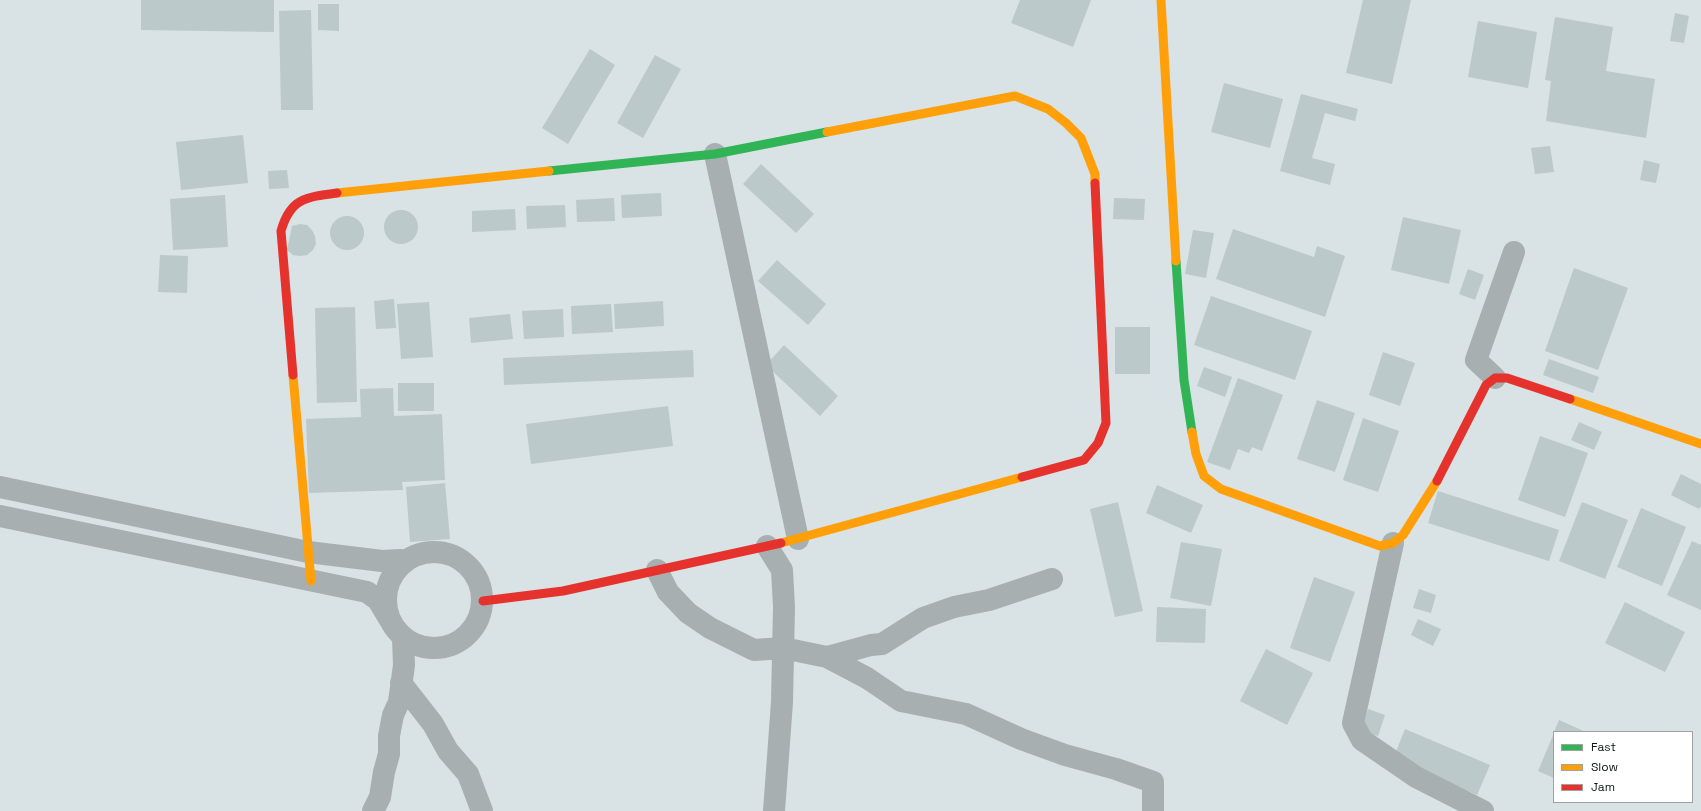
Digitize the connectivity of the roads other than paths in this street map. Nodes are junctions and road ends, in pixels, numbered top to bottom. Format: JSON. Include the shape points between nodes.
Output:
{"nodes":[{"id":1,"x":1161,"y":0,"type":"edge"},
{"id":2,"x":715,"y":154,"type":"junction"},
{"id":3,"x":1514,"y":252,"type":"dead end"},
{"id":4,"x":1495,"y":378,"type":"junction"},
{"id":5,"x":1701,"y":444,"type":"edge"},
{"id":6,"x":0,"y":487,"type":"edge"},
{"id":7,"x":0,"y":516,"type":"edge"},
{"id":8,"x":798,"y":539,"type":"junction"},
{"id":9,"x":1393,"y":543,"type":"junction"},
{"id":10,"x":767,"y":546,"type":"junction"},
{"id":11,"x":308,"y":552,"type":"junction"},
{"id":12,"x":404,"y":561,"type":"junction"},
{"id":13,"x":657,"y":570,"type":"junction"},
{"id":14,"x":1052,"y":579,"type":"dead end"},
{"id":15,"x":312,"y":581,"type":"junction"},
{"id":16,"x":483,"y":601,"type":"junction"},
{"id":17,"x":390,"y":620,"type":"junction"},
{"id":18,"x":403,"y":638,"type":"junction"},
{"id":19,"x":783,"y":648,"type":"junction"},
{"id":20,"x":827,"y":657,"type":"junction"},
{"id":21,"x":401,"y":683,"type":"junction"},
{"id":22,"x":373,"y":811,"type":"edge"},
{"id":23,"x":482,"y":811,"type":"edge"},
{"id":24,"x":774,"y":811,"type":"edge"},
{"id":25,"x":1154,"y":811,"type":"edge"},
{"id":26,"x":1483,"y":811,"type":"edge"}],
"edges":[{"from":1,"to":9,"type":"street","via":[[1184,380],[1196,454],[1204,476],[1221,489],[1264,505],[1380,546]]},
{"from":2,"to":8,"type":"street"},
{"from":2,"to":8,"type":"street","via":[[1015,96],[1048,109],[1066,123],[1081,138],[1095,174],[1106,423],[1094,451],[1084,460]]},
{"from":2,"to":11,"type":"street","via":[[330,194],[296,202],[285,214],[281,231]]},
{"from":3,"to":4,"type":"street","via":[[1476,360]]},
{"from":4,"to":5,"type":"street","via":[[1507,378]]},
{"from":4,"to":9,"type":"street","via":[[1486,385],[1439,478],[1403,535]]},
{"from":6,"to":11,"type":"street"},
{"from":7,"to":15,"type":"street"},
{"from":8,"to":10,"type":"street"},
{"from":9,"to":26,"type":"street","via":[[1353,723],[1362,740],[1410,773]]},
{"from":10,"to":13,"type":"street"},
{"from":10,"to":19,"type":"street","via":[[782,570]]},
{"from":11,"to":12,"type":"street","via":[[382,561]]},
{"from":11,"to":15,"type":"street"},
{"from":12,"to":16,"type":"street","via":[[424,552],[446,552],[465,562],[478,580]]},
{"from":12,"to":17,"type":"street","via":[[390,578],[385,599]]},
{"from":13,"to":16,"type":"street","via":[[563,591]]},
{"from":13,"to":19,"type":"street","via":[[668,592],[679,606],[710,628],[754,650]]},
{"from":14,"to":20,"type":"street","via":[[923,618],[882,644]]},
{"from":15,"to":17,"type":"street","via":[[367,592],[378,600]]},
{"from":16,"to":18,"type":"street","via":[[478,622],[464,639],[458,642],[444,648],[423,648]]},
{"from":17,"to":18,"type":"street"},
{"from":18,"to":21,"type":"street","via":[[404,665]]},
{"from":19,"to":20,"type":"street"},
{"from":19,"to":24,"type":"street"},
{"from":20,"to":25,"type":"street","via":[[867,678],[901,702],[966,714],[1029,742],[1152,782]]},
{"from":21,"to":22,"type":"street","via":[[399,702],[393,715],[389,736],[389,754],[380,797]]},
{"from":21,"to":23,"type":"street","via":[[433,724],[448,751],[468,774]]}]}
